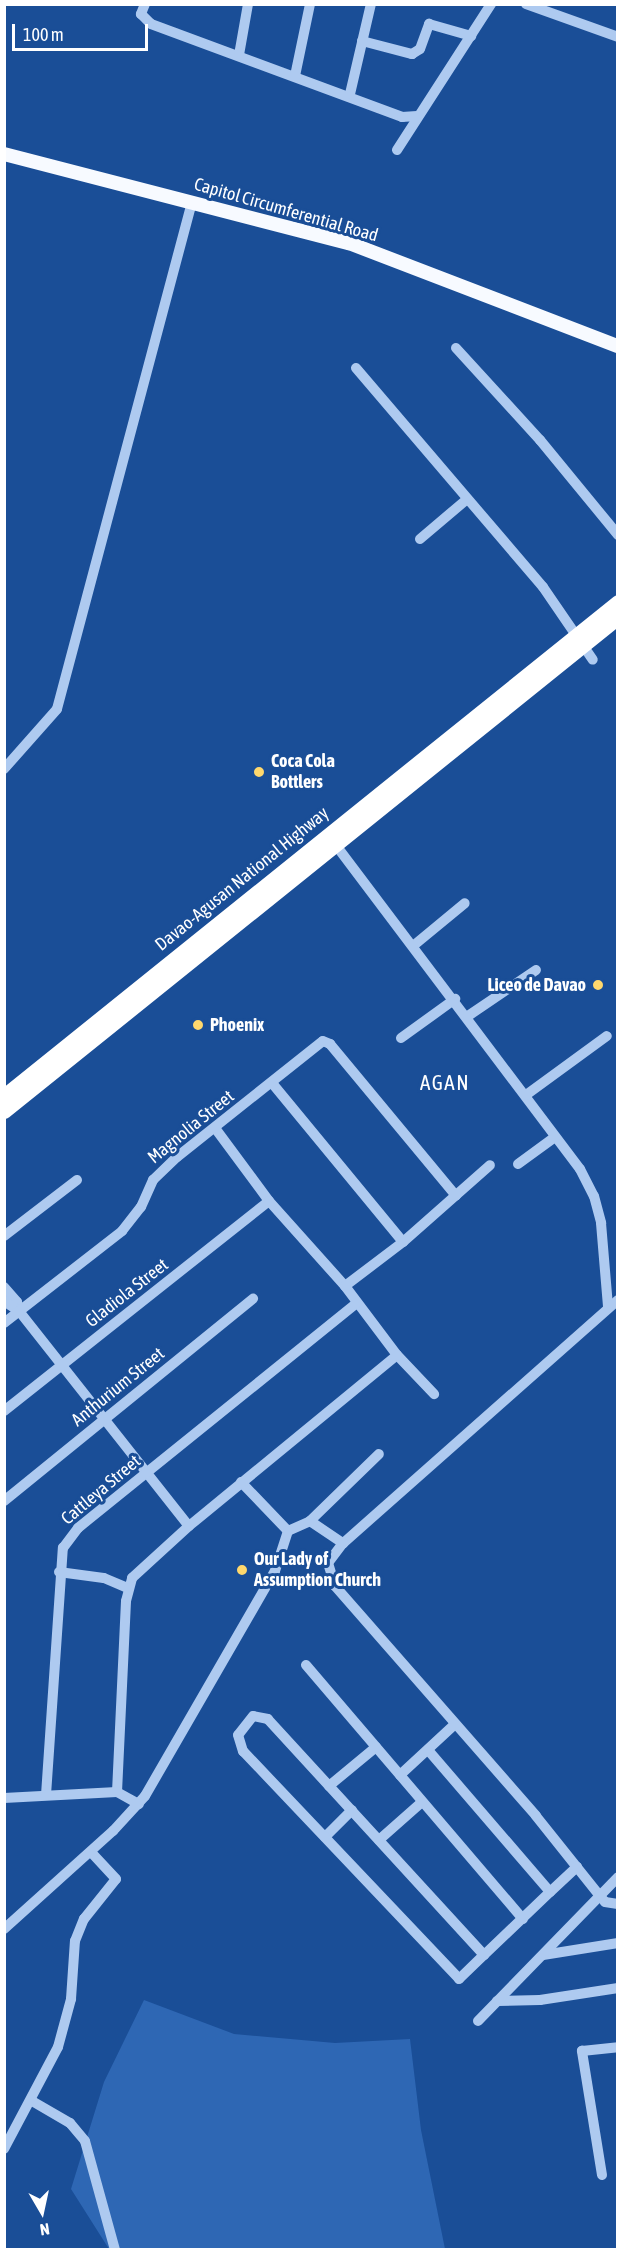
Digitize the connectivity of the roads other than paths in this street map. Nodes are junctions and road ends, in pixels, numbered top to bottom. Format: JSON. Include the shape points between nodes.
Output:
{"nodes":[{"id":1,"x":145,"y":4,"type":"edge"},
{"id":2,"x":248,"y":4,"type":"edge"},
{"id":3,"x":310,"y":4,"type":"edge"},
{"id":4,"x":371,"y":4,"type":"edge"},
{"id":5,"x":491,"y":4,"type":"edge"},
{"id":6,"x":526,"y":4,"type":"edge"},
{"id":7,"x":471,"y":36,"type":"junction"},
{"id":8,"x":618,"y":37,"type":"edge"},
{"id":9,"x":362,"y":41,"type":"junction"},
{"id":10,"x":239,"y":55,"type":"junction"},
{"id":11,"x":296,"y":76,"type":"junction"},
{"id":12,"x":350,"y":94,"type":"junction"},
{"id":13,"x":417,"y":116,"type":"junction"},
{"id":14,"x":397,"y":150,"type":"dead end"},
{"id":15,"x":4,"y":154,"type":"edge"},
{"id":16,"x":192,"y":202,"type":"junction"},
{"id":17,"x":618,"y":346,"type":"edge"},
{"id":18,"x":456,"y":348,"type":"dead end"},
{"id":19,"x":356,"y":368,"type":"dead end"},
{"id":20,"x":466,"y":500,"type":"junction"},
{"id":21,"x":618,"y":536,"type":"edge"},
{"id":22,"x":420,"y":539,"type":"dead end"},
{"id":23,"x":618,"y":602,"type":"edge"},
{"id":24,"x":618,"y":617,"type":"edge"},
{"id":25,"x":581,"y":640,"type":"junction"},
{"id":26,"x":593,"y":660,"type":"dead end"},
{"id":27,"x":4,"y":770,"type":"edge"},
{"id":28,"x":332,"y":840,"type":"junction"},
{"id":29,"x":465,"y":903,"type":"dead end"},
{"id":30,"x":413,"y":946,"type":"junction"},
{"id":31,"x":536,"y":970,"type":"dead end"},
{"id":32,"x":454,"y":999,"type":"junction"},
{"id":33,"x":468,"y":1016,"type":"junction"},
{"id":34,"x":607,"y":1036,"type":"dead end"},
{"id":35,"x":401,"y":1038,"type":"dead end"},
{"id":36,"x":272,"y":1083,"type":"junction"},
{"id":37,"x":526,"y":1095,"type":"junction"},
{"id":38,"x":4,"y":1096,"type":"edge"},
{"id":39,"x":4,"y":1112,"type":"edge"},
{"id":40,"x":215,"y":1128,"type":"junction"},
{"id":41,"x":555,"y":1137,"type":"junction"},
{"id":42,"x":518,"y":1164,"type":"dead end"},
{"id":43,"x":489,"y":1165,"type":"dead end"},
{"id":44,"x":77,"y":1180,"type":"dead end"},
{"id":45,"x":456,"y":1196,"type":"junction"},
{"id":46,"x":269,"y":1201,"type":"junction"},
{"id":47,"x":4,"y":1236,"type":"edge"},
{"id":48,"x":403,"y":1242,"type":"junction"},
{"id":49,"x":345,"y":1286,"type":"junction"},
{"id":50,"x":4,"y":1287,"type":"edge"},
{"id":51,"x":254,"y":1299,"type":"dead end"},
{"id":52,"x":618,"y":1300,"type":"edge"},
{"id":53,"x":4,"y":1301,"type":"edge"},
{"id":54,"x":357,"y":1303,"type":"junction"},
{"id":55,"x":608,"y":1307,"type":"junction"},
{"id":56,"x":19,"y":1311,"type":"junction"},
{"id":57,"x":4,"y":1323,"type":"edge"},
{"id":58,"x":397,"y":1355,"type":"junction"},
{"id":59,"x":62,"y":1366,"type":"junction"},
{"id":60,"x":434,"y":1394,"type":"dead end"},
{"id":61,"x":4,"y":1411,"type":"edge"},
{"id":62,"x":104,"y":1420,"type":"junction"},
{"id":63,"x":380,"y":1454,"type":"dead end"},
{"id":64,"x":148,"y":1472,"type":"junction"},
{"id":65,"x":241,"y":1482,"type":"junction"},
{"id":66,"x":4,"y":1502,"type":"edge"},
{"id":67,"x":310,"y":1521,"type":"junction"},
{"id":68,"x":189,"y":1526,"type":"junction"},
{"id":69,"x":288,"y":1531,"type":"junction"},
{"id":70,"x":343,"y":1543,"type":"junction"},
{"id":71,"x":59,"y":1572,"type":"junction"},
{"id":72,"x":128,"y":1588,"type":"junction"},
{"id":73,"x":306,"y":1665,"type":"dead end"},
{"id":74,"x":454,"y":1725,"type":"junction"},
{"id":75,"x":376,"y":1747,"type":"junction"},
{"id":76,"x":428,"y":1750,"type":"junction"},
{"id":77,"x":400,"y":1775,"type":"junction"},
{"id":78,"x":329,"y":1786,"type":"junction"},
{"id":79,"x":117,"y":1792,"type":"junction"},
{"id":80,"x":46,"y":1795,"type":"junction"},
{"id":81,"x":4,"y":1798,"type":"edge"},
{"id":82,"x":423,"y":1802,"type":"junction"},
{"id":83,"x":139,"y":1804,"type":"junction"},
{"id":84,"x":352,"y":1810,"type":"junction"},
{"id":85,"x":325,"y":1837,"type":"junction"},
{"id":86,"x":379,"y":1840,"type":"junction"},
{"id":87,"x":91,"y":1852,"type":"junction"},
{"id":88,"x":577,"y":1867,"type":"junction"},
{"id":89,"x":618,"y":1877,"type":"edge"},
{"id":90,"x":550,"y":1892,"type":"junction"},
{"id":91,"x":599,"y":1895,"type":"junction"},
{"id":92,"x":618,"y":1904,"type":"edge"},
{"id":93,"x":523,"y":1919,"type":"junction"},
{"id":94,"x":4,"y":1929,"type":"edge"},
{"id":95,"x":618,"y":1943,"type":"edge"},
{"id":96,"x":484,"y":1955,"type":"junction"},
{"id":97,"x":542,"y":1955,"type":"junction"},
{"id":98,"x":618,"y":1988,"type":"edge"},
{"id":99,"x":509,"y":1989,"type":"junction"},
{"id":100,"x":497,"y":2001,"type":"junction"},
{"id":101,"x":517,"y":2001,"type":"junction"},
{"id":102,"x":478,"y":2021,"type":"dead end"},
{"id":103,"x":618,"y":2047,"type":"edge"},
{"id":104,"x":32,"y":2101,"type":"junction"},
{"id":105,"x":4,"y":2149,"type":"edge"},
{"id":106,"x":603,"y":2175,"type":"dead end"},
{"id":107,"x":115,"y":2250,"type":"edge"}],
"edges":[{"from":1,"to":10,"type":"street","via":[[141,14],[151,24]]},
{"from":2,"to":10,"type":"street"},
{"from":3,"to":11,"type":"street"},
{"from":4,"to":9,"type":"street"},
{"from":5,"to":7,"type":"street"},
{"from":6,"to":8,"type":"street"},
{"from":7,"to":9,"type":"street","via":[[429,24],[420,49],[412,54]]},
{"from":7,"to":13,"type":"street"},
{"from":9,"to":12,"type":"street"},
{"from":10,"to":11,"type":"street"},
{"from":11,"to":12,"type":"street"},
{"from":12,"to":13,"type":"street","via":[[402,117]]},
{"from":13,"to":14,"type":"street"},
{"from":15,"to":16,"type":"main road","name":"Capitol Circumferential Road"},
{"from":16,"to":17,"type":"main road","name":"Capitol Circumferential Road","via":[[349,243]]},
{"from":16,"to":27,"type":"street","via":[[62,693],[46,725]]},
{"from":18,"to":21,"type":"street","via":[[540,440]]},
{"from":19,"to":20,"type":"street"},
{"from":20,"to":22,"type":"street"},
{"from":20,"to":25,"type":"street","via":[[543,587]]},
{"from":23,"to":25,"type":"highway","name":"Davao-Agusan National Highway"},
{"from":24,"to":25,"type":"highway","name":"Davao-Agusan National Highway"},
{"from":25,"to":26,"type":"street"},
{"from":25,"to":28,"type":"highway","name":"Davao-Agusan National Highway"},
{"from":28,"to":30,"type":"street"},
{"from":28,"to":38,"type":"highway","name":"Davao-Agusan National Highway"},
{"from":28,"to":39,"type":"highway","name":"Davao-Agusan National Highway"},
{"from":29,"to":30,"type":"street"},
{"from":30,"to":32,"type":"street"},
{"from":31,"to":33,"type":"street"},
{"from":32,"to":33,"type":"street"},
{"from":32,"to":35,"type":"street"},
{"from":33,"to":37,"type":"street"},
{"from":34,"to":37,"type":"street"},
{"from":36,"to":40,"type":"street","name":"Magnolia Street"},
{"from":36,"to":45,"type":"street","name":"Magnolia Street","via":[[320,1042],[330,1044]]},
{"from":36,"to":48,"type":"street"},
{"from":37,"to":41,"type":"street"},
{"from":40,"to":46,"type":"street"},
{"from":40,"to":56,"type":"street","name":"Magnolia Street","via":[[161,1171],[135,1217],[122,1231]]},
{"from":41,"to":42,"type":"street"},
{"from":41,"to":55,"type":"street","via":[[580,1169],[596,1203],[605,1250]]},
{"from":43,"to":45,"type":"street"},
{"from":44,"to":47,"type":"street"},
{"from":45,"to":48,"type":"street"},
{"from":46,"to":49,"type":"street"},
{"from":46,"to":59,"type":"street","name":"Gladiola Street"},
{"from":48,"to":49,"type":"street"},
{"from":49,"to":54,"type":"street"},
{"from":50,"to":56,"type":"street","via":[[17,1302]]},
{"from":51,"to":62,"type":"street","name":"Anthurium Street"},
{"from":52,"to":55,"type":"street"},
{"from":53,"to":56,"type":"street"},
{"from":54,"to":58,"type":"street"},
{"from":54,"to":64,"type":"street","name":"Cattleya Street"},
{"from":55,"to":70,"type":"street"},
{"from":56,"to":57,"type":"street","name":"Magnolia Street"},
{"from":56,"to":59,"type":"street"},
{"from":58,"to":60,"type":"street"},
{"from":58,"to":65,"type":"street"},
{"from":59,"to":61,"type":"street","name":"Gladiola Street"},
{"from":59,"to":62,"type":"street"},
{"from":62,"to":64,"type":"street"},
{"from":62,"to":66,"type":"street","name":"Anthurium Street"},
{"from":63,"to":67,"type":"street"},
{"from":64,"to":68,"type":"street"},
{"from":64,"to":71,"type":"street","name":"Cattleya Street","via":[[70,1536],[63,1548]]},
{"from":65,"to":68,"type":"street"},
{"from":65,"to":69,"type":"street"},
{"from":67,"to":69,"type":"street"},
{"from":67,"to":70,"type":"street"},
{"from":68,"to":72,"type":"street","via":[[140,1568]]},
{"from":69,"to":83,"type":"street","via":[[275,1571]]},
{"from":70,"to":74,"type":"street","via":[[328,1563],[330,1579]]},
{"from":71,"to":72,"type":"street","via":[[104,1578]]},
{"from":71,"to":80,"type":"street","name":"Cattleya Street"},
{"from":72,"to":79,"type":"street"},
{"from":73,"to":75,"type":"street"},
{"from":74,"to":76,"type":"street"},
{"from":74,"to":88,"type":"street"},
{"from":75,"to":77,"type":"street"},
{"from":75,"to":78,"type":"street"},
{"from":76,"to":77,"type":"street"},
{"from":76,"to":90,"type":"street"},
{"from":77,"to":82,"type":"street"},
{"from":78,"to":84,"type":"street"},
{"from":78,"to":85,"type":"street","via":[[264,1716],[253,1716],[238,1735],[243,1752]]},
{"from":79,"to":80,"type":"street"},
{"from":79,"to":83,"type":"street"},
{"from":80,"to":81,"type":"street"},
{"from":82,"to":86,"type":"street"},
{"from":82,"to":93,"type":"street"},
{"from":83,"to":87,"type":"street"},
{"from":84,"to":85,"type":"street"},
{"from":84,"to":86,"type":"street"},
{"from":85,"to":96,"type":"street","via":[[459,1979]]},
{"from":86,"to":96,"type":"street"},
{"from":87,"to":94,"type":"street"},
{"from":87,"to":104,"type":"street","via":[[116,1880],[84,1919],[75,1941],[68,2018]]},
{"from":88,"to":90,"type":"street"},
{"from":88,"to":91,"type":"street"},
{"from":89,"to":91,"type":"street"},
{"from":90,"to":93,"type":"street"},
{"from":91,"to":92,"type":"street","via":[[605,1902]]},
{"from":91,"to":97,"type":"street"},
{"from":93,"to":96,"type":"street"},
{"from":95,"to":97,"type":"street"},
{"from":97,"to":99,"type":"street"},
{"from":98,"to":101,"type":"street"},
{"from":99,"to":100,"type":"street"},
{"from":99,"to":101,"type":"street"},
{"from":100,"to":101,"type":"street"},
{"from":100,"to":102,"type":"street"},
{"from":103,"to":106,"type":"street","via":[[582,2051]]},
{"from":104,"to":105,"type":"street"},
{"from":104,"to":107,"type":"street","via":[[70,2123],[85,2140]]}]}
